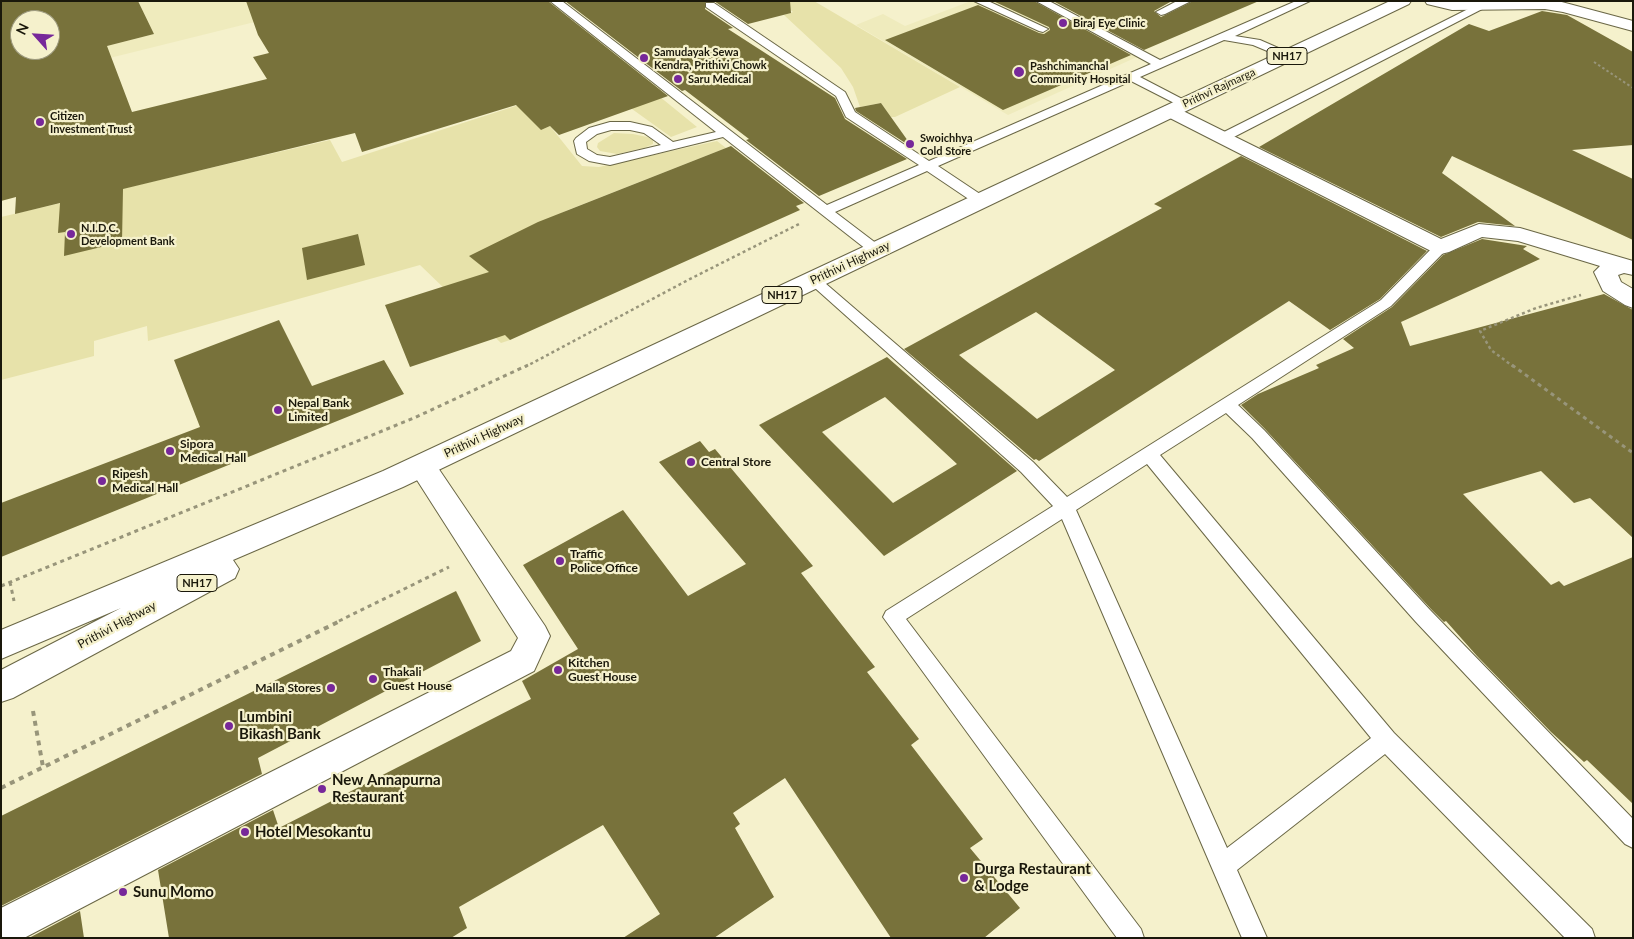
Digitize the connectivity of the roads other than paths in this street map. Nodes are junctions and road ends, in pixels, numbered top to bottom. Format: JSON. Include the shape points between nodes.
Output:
{"nodes":[{"id":1,"x":555,"y":1,"type":"edge"},
{"id":2,"x":979,"y":1,"type":"edge"},
{"id":3,"x":1041,"y":1,"type":"edge"},
{"id":4,"x":1186,"y":1,"type":"edge"},
{"id":5,"x":1403,"y":1,"type":"edge"},
{"id":6,"x":1433,"y":1,"type":"edge"},
{"id":7,"x":1294,"y":3,"type":"edge"},
{"id":8,"x":710,"y":5,"type":"dead end"},
{"id":9,"x":1482,"y":5,"type":"junction"},
{"id":10,"x":1161,"y":12,"type":"dead end"},
{"id":11,"x":1633,"y":26,"type":"edge"},
{"id":12,"x":1043,"y":29,"type":"dead end"},
{"id":13,"x":1223,"y":37,"type":"junction"},
{"id":14,"x":1288,"y":56,"type":"junction"},
{"id":15,"x":1159,"y":64,"type":"junction"},
{"id":16,"x":1133,"y":78,"type":"junction"},
{"id":17,"x":1177,"y":108,"type":"junction"},
{"id":18,"x":725,"y":133,"type":"junction"},
{"id":19,"x":1224,"y":137,"type":"junction"},
{"id":20,"x":671,"y":146,"type":"junction"},
{"id":21,"x":929,"y":166,"type":"junction"},
{"id":22,"x":981,"y":201,"type":"junction"},
{"id":23,"x":825,"y":211,"type":"junction"},
{"id":24,"x":1441,"y":247,"type":"junction"},
{"id":25,"x":876,"y":250,"type":"junction"},
{"id":26,"x":1627,"y":266,"type":"edge"},
{"id":27,"x":813,"y":280,"type":"junction"},
{"id":28,"x":1633,"y":300,"type":"edge"},
{"id":29,"x":1226,"y":404,"type":"junction"},
{"id":30,"x":1149,"y":454,"type":"junction"},
{"id":31,"x":407,"y":472,"type":"junction"},
{"id":32,"x":1065,"y":506,"type":"junction"},
{"id":33,"x":1,"y":645,"type":"edge"},
{"id":34,"x":1,"y":687,"type":"edge"},
{"id":35,"x":1386,"y":740,"type":"junction"},
{"id":36,"x":1633,"y":836,"type":"edge"},
{"id":37,"x":1224,"y":865,"type":"junction"},
{"id":38,"x":1,"y":929,"type":"edge"},
{"id":39,"x":1132,"y":938,"type":"edge"},
{"id":40,"x":1255,"y":938,"type":"edge"},
{"id":41,"x":1583,"y":938,"type":"edge"}],
"edges":[{"from":1,"to":18,"type":"lane"},
{"from":2,"to":12,"type":"lane"},
{"from":3,"to":15,"type":"lane"},
{"from":4,"to":10,"type":"lane"},
{"from":5,"to":14,"type":"main road","name":"Prithvi Rajmarga","number":"NH17"},
{"from":6,"to":9,"type":"main road"},
{"from":7,"to":13,"type":"lane"},
{"from":8,"to":21,"type":"lane","via":[[841,94],[850,114]]},
{"from":9,"to":11,"type":"main road","via":[[1545,4]]},
{"from":9,"to":19,"type":"lane"},
{"from":13,"to":14,"type":"lane","via":[[1256,42]]},
{"from":13,"to":15,"type":"lane"},
{"from":14,"to":17,"type":"main road","name":"Prithvi Rajmarga","number":"NH17"},
{"from":15,"to":16,"type":"lane"},
{"from":16,"to":17,"type":"lane"},
{"from":16,"to":21,"type":"lane"},
{"from":17,"to":19,"type":"main road"},
{"from":17,"to":22,"type":"main road","name":"Prithivi Highway","number":"NH17"},
{"from":18,"to":20,"type":"lane"},
{"from":18,"to":23,"type":"lane"},
{"from":19,"to":24,"type":"main road"},
{"from":20,"to":20,"type":"lane","via":[[610,160],[593,158],[580,151],[580,141],[593,131],[610,126],[648,130]]},
{"from":21,"to":22,"type":"lane"},
{"from":21,"to":23,"type":"lane"},
{"from":22,"to":25,"type":"main road","name":"Prithivi Highway","number":"NH17"},
{"from":23,"to":25,"type":"lane"},
{"from":24,"to":26,"type":"main road","via":[[1480,230],[1520,235]]},
{"from":24,"to":29,"type":"lane","via":[[1386,304]]},
{"from":25,"to":27,"type":"main road","name":"Prithivi Highway","number":"NH17"},
{"from":26,"to":28,"type":"main road","via":[[1605,272],[1611,286]]},
{"from":27,"to":31,"type":"main road","name":"Prithivi Highway","number":"NH17"},
{"from":27,"to":32,"type":"lane","via":[[1027,467]]},
{"from":29,"to":30,"type":"lane"},
{"from":29,"to":36,"type":"lane","via":[[1258,434],[1423,616]]},
{"from":30,"to":32,"type":"lane"},
{"from":30,"to":35,"type":"lane"},
{"from":31,"to":33,"type":"main road","name":"Prithivi Highway","number":"NH17"},
{"from":31,"to":34,"type":"main road","name":"Prithivi Highway","number":"NH17"},
{"from":31,"to":38,"type":"main road","via":[[480,552],[534,636],[523,661]]},
{"from":32,"to":37,"type":"lane"},
{"from":32,"to":39,"type":"lane","via":[[893,617]]},
{"from":35,"to":37,"type":"lane"},
{"from":35,"to":41,"type":"lane"},
{"from":37,"to":40,"type":"lane"}]}
